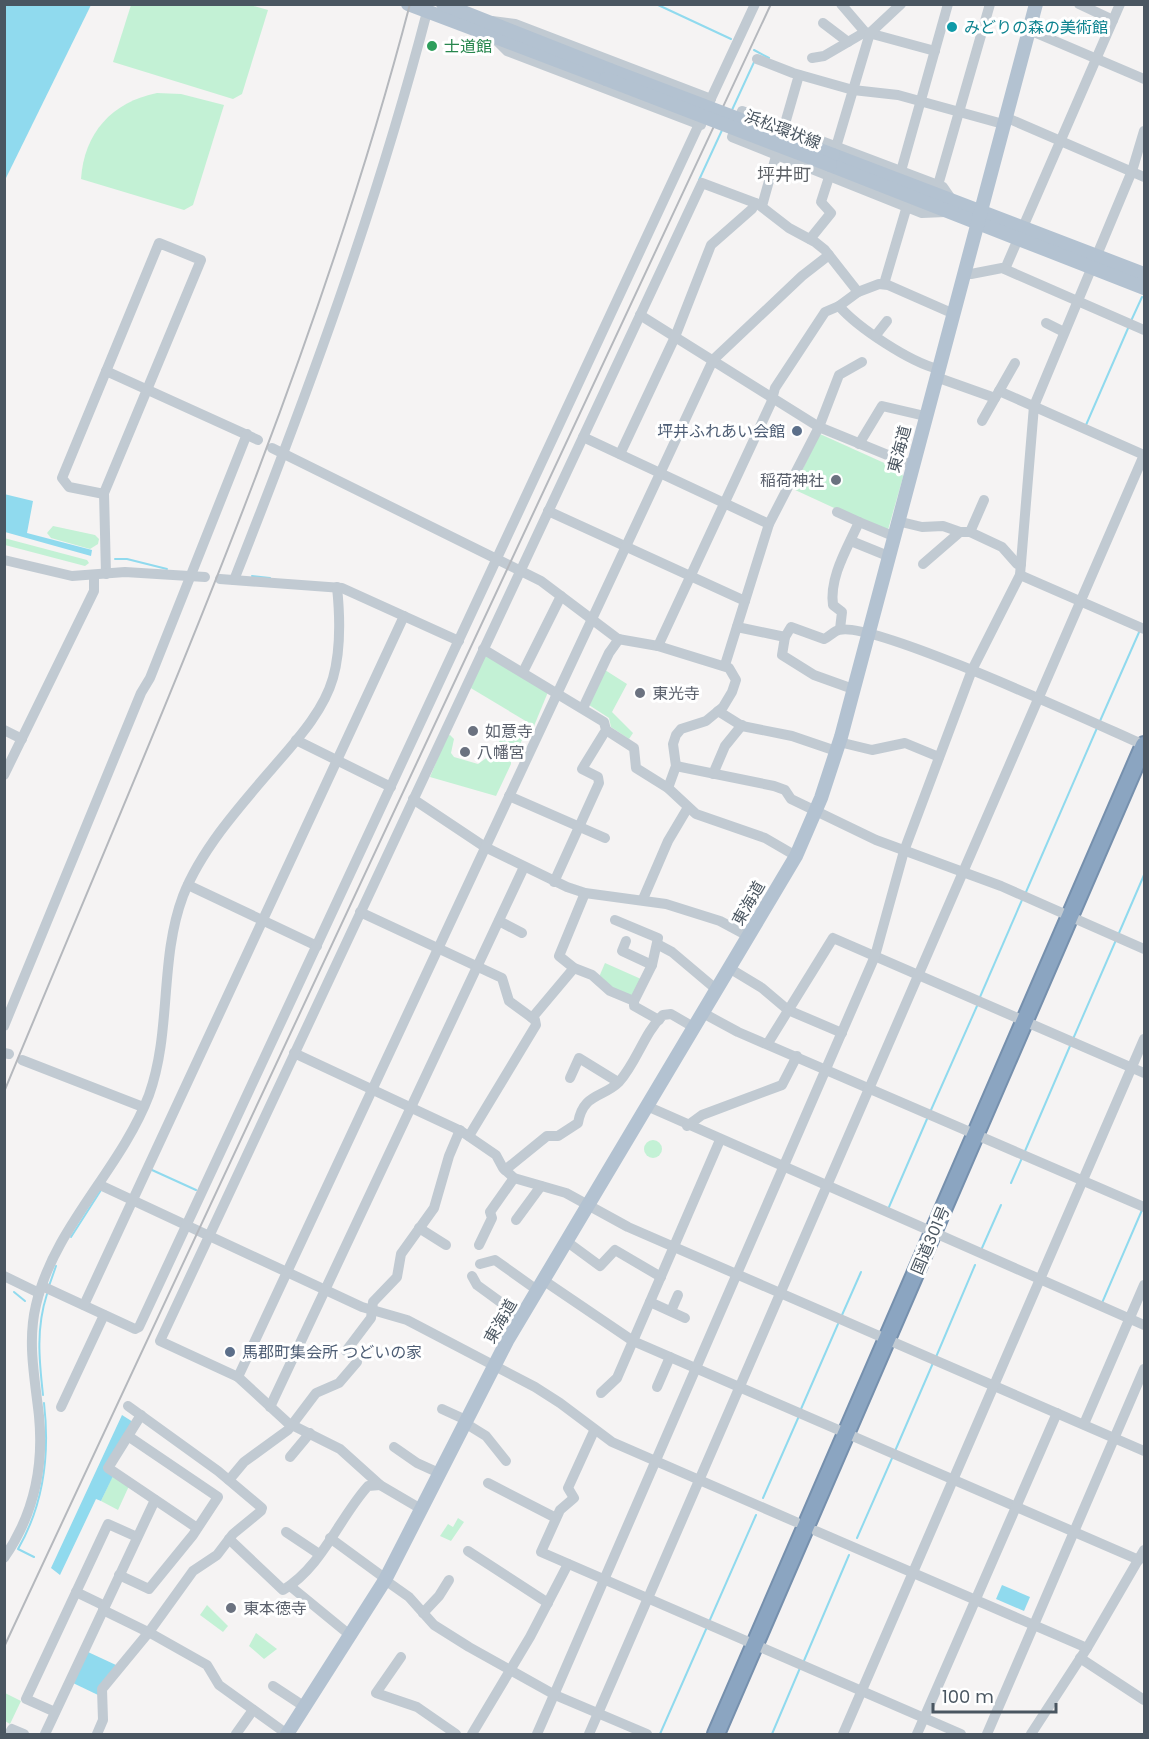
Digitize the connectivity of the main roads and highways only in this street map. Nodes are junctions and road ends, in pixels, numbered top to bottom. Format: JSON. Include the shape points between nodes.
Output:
{"nodes":[{"id":1,"x":408,"y":4,"type":"edge"},
{"id":2,"x":443,"y":4,"type":"edge"},
{"id":3,"x":1036,"y":4,"type":"edge"},
{"id":4,"x":489,"y":29,"type":"junction"},
{"id":5,"x":978,"y":217,"type":"junction"},
{"id":6,"x":1094,"y":261,"type":"junction"},
{"id":7,"x":1144,"y":274,"type":"edge"},
{"id":8,"x":1144,"y":288,"type":"edge"},
{"id":9,"x":1144,"y":745,"type":"edge"},
{"id":10,"x":287,"y":1734,"type":"edge"},
{"id":11,"x":716,"y":1734,"type":"edge"}],
"edges":[{"from":1,"to":4,"type":"main road","name":"浜松環状線"},
{"from":2,"to":4,"type":"main road","name":"浜松環状線"},
{"from":3,"to":5,"type":"main road","name":"東海道"},
{"from":4,"to":5,"type":"main road","name":"浜松環状線","bridge":true},
{"from":5,"to":6,"type":"main road","name":"浜松環状線"},
{"from":5,"to":10,"type":"main road","name":"東海道","via":[[838,746],[796,856],[521,1317],[385,1580]]},
{"from":6,"to":7,"type":"main road","name":"浜松環状線"},
{"from":6,"to":8,"type":"main road","name":"浜松環状線"},
{"from":9,"to":11,"type":"highway","name":"国道301号"}]}
